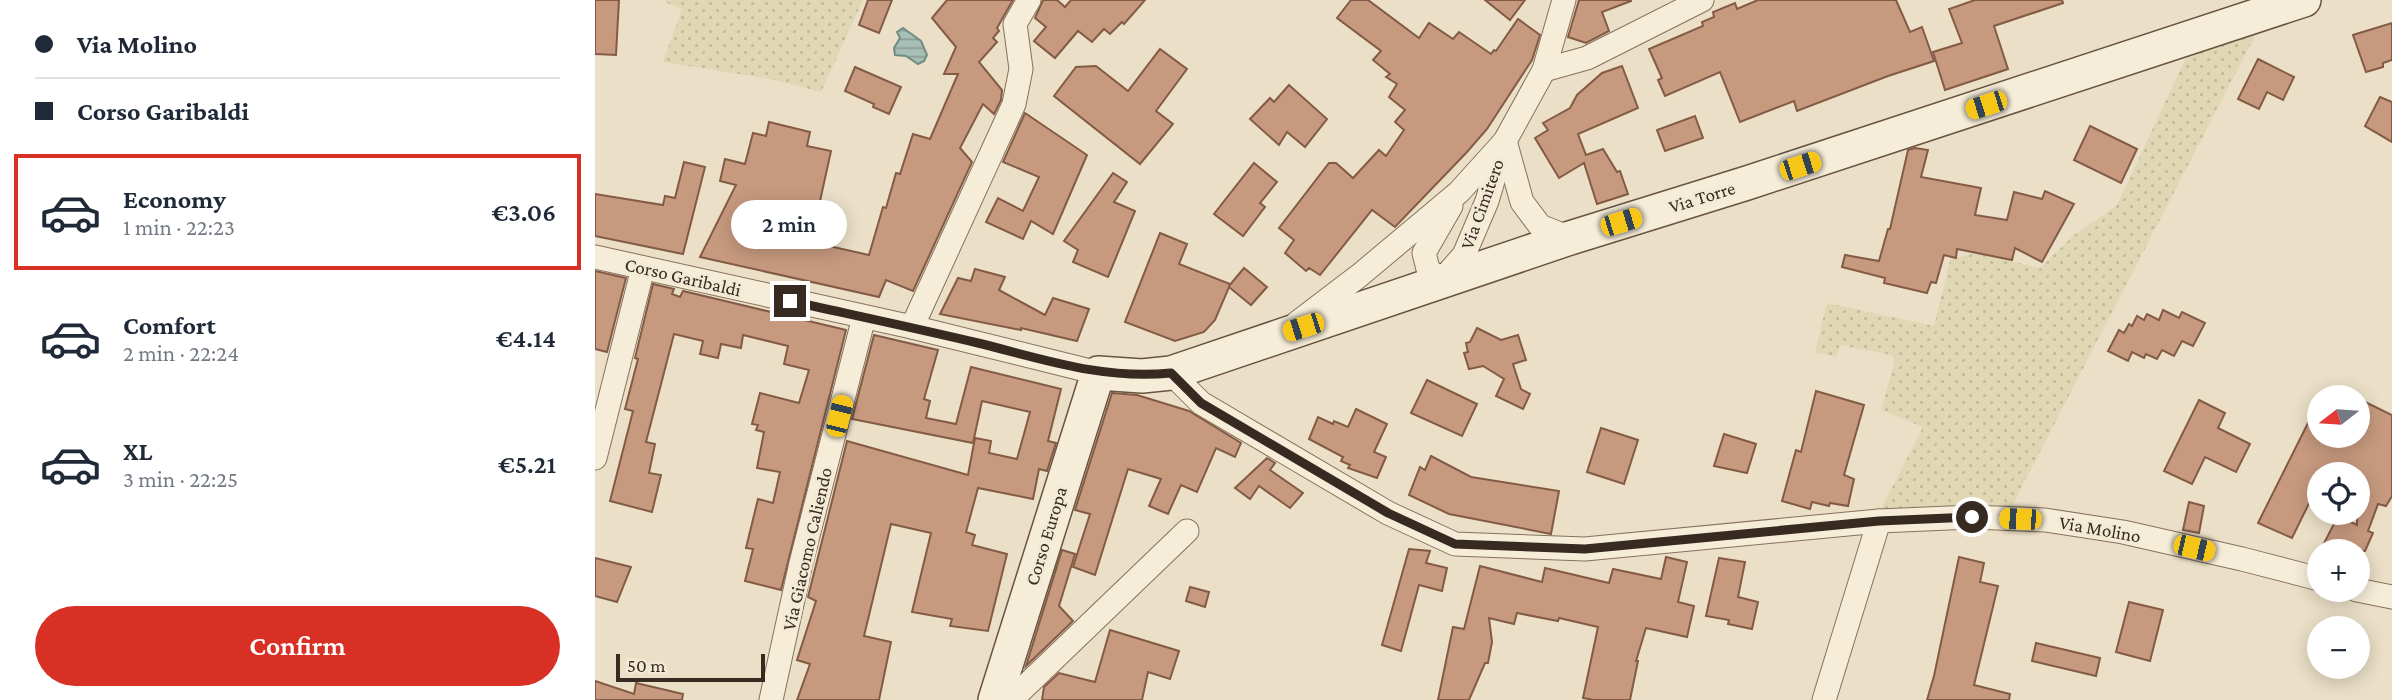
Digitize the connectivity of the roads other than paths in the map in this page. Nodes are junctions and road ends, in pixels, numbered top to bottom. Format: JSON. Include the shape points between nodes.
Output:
{"nodes":[{"id":1,"x":1029,"y":0,"type":"edge"},
{"id":2,"x":1564,"y":0,"type":"edge"},
{"id":3,"x":1702,"y":0,"type":"edge"},
{"id":4,"x":2304,"y":0,"type":"edge"},
{"id":5,"x":1543,"y":71,"type":"junction"},
{"id":6,"x":1505,"y":141,"type":"junction"},
{"id":7,"x":1459,"y":192,"type":"junction"},
{"id":8,"x":1570,"y":237,"type":"junction"},
{"id":9,"x":595,"y":257,"type":"edge"},
{"id":10,"x":643,"y":268,"type":"junction"},
{"id":11,"x":1441,"y":281,"type":"junction"},
{"id":12,"x":865,"y":317,"type":"junction"},
{"id":13,"x":912,"y":327,"type":"junction"},
{"id":14,"x":1280,"y":335,"type":"junction"},
{"id":15,"x":1098,"y":373,"type":"junction"},
{"id":16,"x":1171,"y":373,"type":"junction"},
{"id":17,"x":595,"y":458,"type":"edge"},
{"id":18,"x":1879,"y":521,"type":"junction"},
{"id":19,"x":1188,"y":531,"type":"dead end"},
{"id":20,"x":2307,"y":576,"type":"edge"},
{"id":21,"x":2370,"y":593,"type":"edge"},
{"id":22,"x":2392,"y":597,"type":"edge"},
{"id":23,"x":771,"y":700,"type":"edge"},
{"id":24,"x":995,"y":700,"type":"edge"},
{"id":25,"x":1011,"y":700,"type":"edge"},
{"id":26,"x":1825,"y":700,"type":"edge"}],
"edges":[{"from":1,"to":13,"type":"street","via":[[1015,24],[1021,69],[1014,104]]},
{"from":2,"to":5,"type":"street","name":"Via Cimitero"},
{"from":3,"to":5,"type":"street","via":[[1587,58]]},
{"from":4,"to":8,"type":"main road","name":"Via Torre"},
{"from":5,"to":6,"type":"street","name":"Via Cimitero"},
{"from":6,"to":7,"type":"street","name":"Via Cimitero"},
{"from":6,"to":8,"type":"street","name":"Via Cimitero","via":[[1522,202],[1540,226]]},
{"from":6,"to":11,"type":"street","name":"Via Cimitero","via":[[1464,256]]},
{"from":7,"to":11,"type":"street","name":"Via Cimitero","via":[[1424,253],[1427,269]]},
{"from":7,"to":14,"type":"street","name":"Via Cimitero"},
{"from":8,"to":11,"type":"main road","name":"Via Torre"},
{"from":9,"to":10,"type":"street","name":"Corso Garibaldi"},
{"from":10,"to":12,"type":"street","name":"Corso Garibaldi"},
{"from":10,"to":17,"type":"street"},
{"from":11,"to":14,"type":"main road","name":"Via Torre"},
{"from":12,"to":13,"type":"street","name":"Corso Garibaldi"},
{"from":12,"to":23,"type":"street","name":"Via Giacomo Caliendo","via":[[800,563]]},
{"from":13,"to":15,"type":"street","name":"Corso Garibaldi"},
{"from":14,"to":16,"type":"main road","name":"Via Torre"},
{"from":15,"to":16,"type":"main road","name":"Via Torre"},
{"from":15,"to":24,"type":"main road","name":"Corso Europa"},
{"from":16,"to":18,"type":"street","name":"Via Molino","via":[[1201,403],[1388,513],[1455,544],[1585,549]]},
{"from":18,"to":20,"type":"street","name":"Via Molino","via":[[2045,520],[2123,532]]},
{"from":18,"to":26,"type":"street"},
{"from":19,"to":25,"type":"street"},
{"from":21,"to":22,"type":"street"}]}
